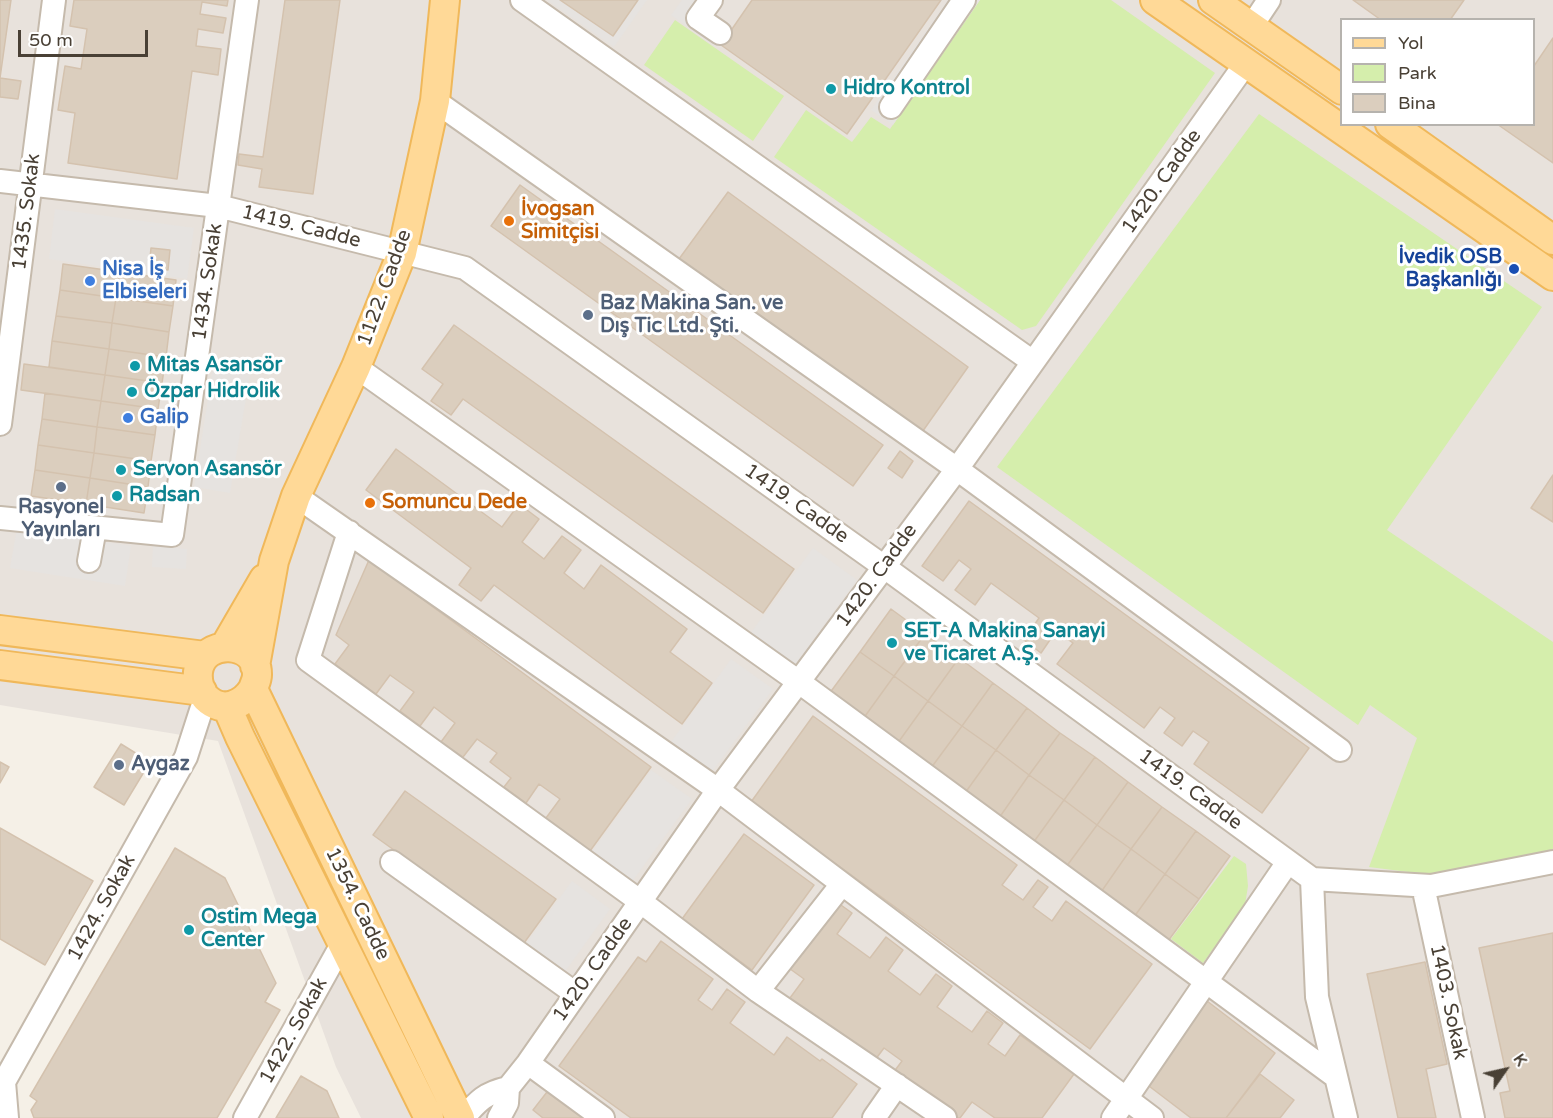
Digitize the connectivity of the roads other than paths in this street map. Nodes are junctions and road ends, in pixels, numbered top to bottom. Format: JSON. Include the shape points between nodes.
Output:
{"nodes":[{"id":1,"x":54,"y":0,"type":"edge"},
{"id":2,"x":247,"y":0,"type":"edge"},
{"id":3,"x":445,"y":0,"type":"edge"},
{"id":4,"x":522,"y":0,"type":"edge"},
{"id":5,"x":711,"y":0,"type":"edge"},
{"id":6,"x":964,"y":0,"type":"edge"},
{"id":7,"x":1155,"y":0,"type":"edge"},
{"id":8,"x":1213,"y":0,"type":"edge"},
{"id":9,"x":1269,"y":0,"type":"edge"},
{"id":10,"x":1251,"y":27,"type":"junction"},
{"id":11,"x":720,"y":33,"type":"dead end"},
{"id":12,"x":1246,"y":63,"type":"junction"},
{"id":13,"x":1340,"y":89,"type":"edge"},
{"id":14,"x":435,"y":101,"type":"junction"},
{"id":15,"x":891,"y":107,"type":"dead end"},
{"id":16,"x":1393,"y":126,"type":"edge"},
{"id":17,"x":0,"y":181,"type":"edge"},
{"id":18,"x":31,"y":184,"type":"junction"},
{"id":19,"x":218,"y":206,"type":"junction"},
{"id":20,"x":1553,"y":240,"type":"edge"},
{"id":21,"x":402,"y":253,"type":"junction"},
{"id":22,"x":1553,"y":276,"type":"edge"},
{"id":23,"x":1033,"y":362,"type":"junction"},
{"id":24,"x":356,"y":367,"type":"junction"},
{"id":25,"x":0,"y":424,"type":"edge"},
{"id":26,"x":957,"y":469,"type":"junction"},
{"id":27,"x":296,"y":496,"type":"junction"},
{"id":28,"x":0,"y":518,"type":"edge"},
{"id":29,"x":95,"y":528,"type":"junction"},
{"id":30,"x":349,"y":532,"type":"junction"},
{"id":31,"x":89,"y":561,"type":"dead end"},
{"id":32,"x":274,"y":561,"type":"junction"},
{"id":33,"x":884,"y":566,"type":"junction"},
{"id":34,"x":0,"y":630,"type":"edge"},
{"id":35,"x":215,"y":651,"type":"junction"},
{"id":36,"x":0,"y":665,"type":"edge"},
{"id":37,"x":254,"y":678,"type":"junction"},
{"id":38,"x":800,"y":682,"type":"junction"},
{"id":39,"x":213,"y":701,"type":"junction"},
{"id":40,"x":1340,"y":750,"type":"dead end"},
{"id":41,"x":718,"y":790,"type":"junction"},
{"id":42,"x":392,"y":862,"type":"dead end"},
{"id":43,"x":1288,"y":862,"type":"junction"},
{"id":44,"x":1553,"y":862,"type":"edge"},
{"id":45,"x":1312,"y":879,"type":"junction"},
{"id":46,"x":842,"y":884,"type":"junction"},
{"id":47,"x":1423,"y":886,"type":"junction"},
{"id":48,"x":641,"y":902,"type":"junction"},
{"id":49,"x":342,"y":944,"type":"junction"},
{"id":50,"x":1206,"y":982,"type":"junction"},
{"id":51,"x":758,"y":991,"type":"junction"},
{"id":52,"x":576,"y":994,"type":"junction"},
{"id":53,"x":528,"y":1063,"type":"junction"},
{"id":54,"x":1336,"y":1077,"type":"junction"},
{"id":55,"x":2,"y":1081,"type":"edge"},
{"id":56,"x":897,"y":1085,"type":"junction"},
{"id":57,"x":508,"y":1088,"type":"junction"},
{"id":58,"x":1126,"y":1099,"type":"junction"},
{"id":59,"x":1346,"y":1117,"type":"edge"},
{"id":60,"x":7,"y":1118,"type":"edge"},
{"id":61,"x":245,"y":1118,"type":"edge"},
{"id":62,"x":429,"y":1118,"type":"edge"},
{"id":63,"x":462,"y":1118,"type":"edge"},
{"id":64,"x":499,"y":1118,"type":"edge"},
{"id":65,"x":603,"y":1118,"type":"edge"},
{"id":66,"x":874,"y":1118,"type":"edge"},
{"id":67,"x":945,"y":1118,"type":"edge"},
{"id":68,"x":1113,"y":1118,"type":"edge"},
{"id":69,"x":1152,"y":1118,"type":"edge"},
{"id":70,"x":1473,"y":1118,"type":"edge"}],
"edges":[{"from":1,"to":18,"type":"street","name":"1435. Sokak"},
{"from":2,"to":19,"type":"street","name":"1434. Sokak"},
{"from":3,"to":14,"type":"main road","name":"1122. Cadde"},
{"from":4,"to":23,"type":"street"},
{"from":5,"to":11,"type":"street","via":[[698,18]]},
{"from":6,"to":15,"type":"street"},
{"from":7,"to":12,"type":"main road"},
{"from":8,"to":10,"type":"main road"},
{"from":9,"to":10,"type":"street"},
{"from":10,"to":13,"type":"main road"},
{"from":12,"to":22,"type":"main road"},
{"from":12,"to":23,"type":"street","name":"1420. Cadde"},
{"from":14,"to":21,"type":"main road","name":"1122. Cadde"},
{"from":14,"to":26,"type":"street"},
{"from":16,"to":20,"type":"main road"},
{"from":17,"to":18,"type":"street","name":"1419. Cadde"},
{"from":18,"to":19,"type":"street","name":"1419. Cadde"},
{"from":18,"to":25,"type":"street","name":"1435. Sokak"},
{"from":19,"to":21,"type":"street","name":"1419. Cadde"},
{"from":19,"to":29,"type":"street","name":"1434. Sokak","via":[[172,535]]},
{"from":21,"to":24,"type":"main road","name":"1122. Cadde"},
{"from":21,"to":33,"type":"street","name":"1419. Cadde","via":[[465,268]]},
{"from":23,"to":26,"type":"street","name":"1420. Cadde"},
{"from":24,"to":27,"type":"main road","name":"1122. Cadde"},
{"from":24,"to":38,"type":"street"},
{"from":26,"to":33,"type":"street","name":"1420. Cadde"},
{"from":26,"to":40,"type":"street"},
{"from":27,"to":30,"type":"street"},
{"from":27,"to":32,"type":"main road","name":"1122. Cadde"},
{"from":28,"to":29,"type":"street","name":"1434. Sokak"},
{"from":29,"to":31,"type":"street"},
{"from":30,"to":41,"type":"street"},
{"from":30,"to":48,"type":"street","via":[[308,660]]},
{"from":32,"to":35,"type":"main road"},
{"from":32,"to":37,"type":"main road"},
{"from":33,"to":38,"type":"street","name":"1420. Cadde"},
{"from":33,"to":43,"type":"street","name":"1419. Cadde"},
{"from":34,"to":35,"type":"main road","name":"1354. Cadde"},
{"from":35,"to":37,"type":"main road","name":"1354. Cadde","via":[[239,649],[252,659]]},
{"from":35,"to":39,"type":"main road","name":"1354. Cadde","via":[[199,666],[197,679]]},
{"from":36,"to":39,"type":"main road"},
{"from":37,"to":39,"type":"main road","via":[[242,701]]},
{"from":37,"to":63,"type":"main road","name":"1354. Cadde"},
{"from":38,"to":41,"type":"street","name":"1420. Cadde"},
{"from":38,"to":50,"type":"street"},
{"from":39,"to":49,"type":"main road","name":"1354. Cadde","via":[[240,737]]},
{"from":39,"to":55,"type":"street","name":"1424. Sokak","via":[[186,757]]},
{"from":41,"to":46,"type":"street"},
{"from":41,"to":48,"type":"street","name":"1420. Cadde"},
{"from":42,"to":52,"type":"street"},
{"from":43,"to":45,"type":"street","name":"1419. Cadde"},
{"from":43,"to":50,"type":"street"},
{"from":44,"to":47,"type":"street"},
{"from":45,"to":47,"type":"street"},
{"from":45,"to":54,"type":"street","via":[[1317,998]]},
{"from":46,"to":51,"type":"street"},
{"from":46,"to":58,"type":"street"},
{"from":47,"to":70,"type":"street","name":"1403. Sokak"},
{"from":48,"to":51,"type":"street"},
{"from":48,"to":52,"type":"street","name":"1420. Cadde"},
{"from":49,"to":61,"type":"street","name":"1422. Sokak"},
{"from":49,"to":62,"type":"main road","name":"1354. Cadde"},
{"from":50,"to":54,"type":"street"},
{"from":50,"to":58,"type":"street"},
{"from":51,"to":56,"type":"street"},
{"from":52,"to":53,"type":"street","name":"1420. Cadde"},
{"from":53,"to":57,"type":"street","name":"1420. Cadde"},
{"from":53,"to":65,"type":"street"},
{"from":54,"to":59,"type":"street"},
{"from":55,"to":60,"type":"street","name":"1424. Sokak"},
{"from":56,"to":66,"type":"street"},
{"from":56,"to":67,"type":"street"},
{"from":57,"to":63,"type":"street","name":"1420. Cadde","via":[[490,1092]]},
{"from":57,"to":64,"type":"street","name":"1420. Cadde","via":[[507,1103]]},
{"from":58,"to":68,"type":"street"},
{"from":58,"to":69,"type":"street"}]}
